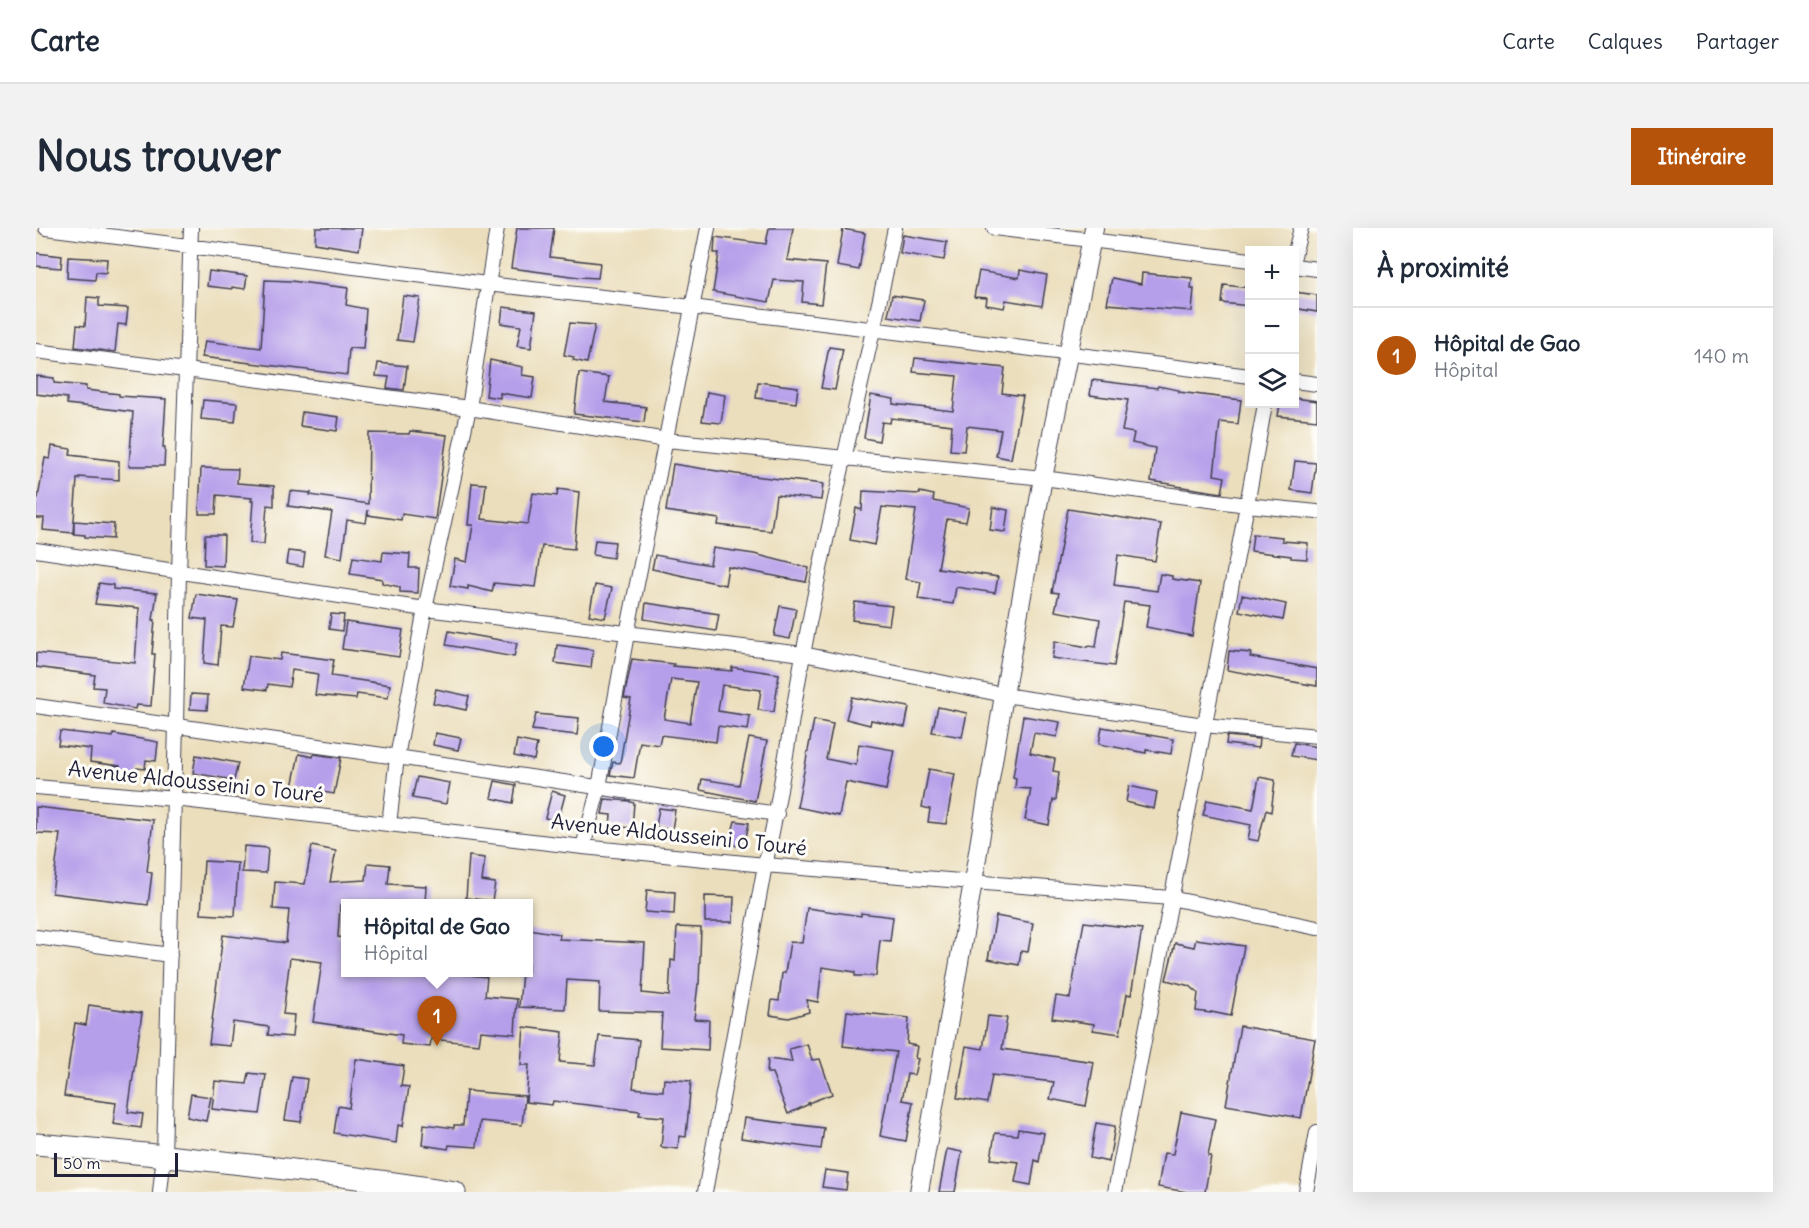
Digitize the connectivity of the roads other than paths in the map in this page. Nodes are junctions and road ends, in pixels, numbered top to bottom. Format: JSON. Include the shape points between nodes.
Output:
{"nodes":[{"id":1,"x":46,"y":228,"type":"edge"},
{"id":2,"x":191,"y":228,"type":"edge"},
{"id":3,"x":497,"y":228,"type":"edge"},
{"id":4,"x":708,"y":228,"type":"edge"},
{"id":5,"x":895,"y":228,"type":"edge"},
{"id":6,"x":994,"y":228,"type":"edge"},
{"id":7,"x":1300,"y":228,"type":"edge"},
{"id":8,"x":1093,"y":234,"type":"edge"},
{"id":9,"x":190,"y":246,"type":"junction"},
{"id":10,"x":1296,"y":246,"type":"edge"},
{"id":11,"x":1245,"y":259,"type":"edge"},
{"id":12,"x":1299,"y":267,"type":"edge"},
{"id":13,"x":1317,"y":269,"type":"edge"},
{"id":14,"x":487,"y":284,"type":"junction"},
{"id":15,"x":693,"y":307,"type":"junction"},
{"id":16,"x":874,"y":329,"type":"junction"},
{"id":17,"x":36,"y":351,"type":"edge"},
{"id":18,"x":1070,"y":354,"type":"junction"},
{"id":19,"x":186,"y":370,"type":"junction"},
{"id":20,"x":1245,"y":374,"type":"edge"},
{"id":21,"x":1299,"y":382,"type":"edge"},
{"id":22,"x":1317,"y":384,"type":"edge"},
{"id":23,"x":469,"y":408,"type":"junction"},
{"id":24,"x":1264,"y":408,"type":"edge"},
{"id":25,"x":667,"y":440,"type":"junction"},
{"id":26,"x":844,"y":458,"type":"junction"},
{"id":27,"x":1043,"y":478,"type":"junction"},
{"id":28,"x":1247,"y":506,"type":"junction"},
{"id":29,"x":1317,"y":512,"type":"edge"},
{"id":30,"x":36,"y":550,"type":"edge"},
{"id":31,"x":179,"y":572,"type":"junction"},
{"id":32,"x":425,"y":609,"type":"junction"},
{"id":33,"x":627,"y":634,"type":"junction"},
{"id":34,"x":803,"y":654,"type":"junction"},
{"id":35,"x":1004,"y":695,"type":"junction"},
{"id":36,"x":36,"y":706,"type":"edge"},
{"id":37,"x":176,"y":725,"type":"junction"},
{"id":38,"x":1204,"y":725,"type":"junction"},
{"id":39,"x":1317,"y":736,"type":"edge"},
{"id":40,"x":397,"y":757,"type":"junction"},
{"id":41,"x":36,"y":787,"type":"edge"},
{"id":42,"x":599,"y":787,"type":"junction"},
{"id":43,"x":175,"y":799,"type":"junction"},
{"id":44,"x":777,"y":814,"type":"junction"},
{"id":45,"x":389,"y":824,"type":"junction"},
{"id":46,"x":583,"y":847,"type":"junction"},
{"id":47,"x":765,"y":865,"type":"junction"},
{"id":48,"x":973,"y":882,"type":"junction"},
{"id":49,"x":1170,"y":898,"type":"junction"},
{"id":50,"x":1317,"y":928,"type":"edge"},
{"id":51,"x":36,"y":937,"type":"edge"},
{"id":52,"x":170,"y":955,"type":"junction"},
{"id":53,"x":1317,"y":1132,"type":"edge"},
{"id":54,"x":36,"y":1144,"type":"edge"},
{"id":55,"x":164,"y":1155,"type":"junction"},
{"id":56,"x":160,"y":1192,"type":"edge"},
{"id":57,"x":455,"y":1192,"type":"edge"},
{"id":58,"x":705,"y":1192,"type":"edge"},
{"id":59,"x":919,"y":1192,"type":"edge"},
{"id":60,"x":1114,"y":1192,"type":"edge"},
{"id":61,"x":1306,"y":1192,"type":"edge"}],
"edges":[{"from":1,"to":9,"type":"street"},
{"from":2,"to":9,"type":"street"},
{"from":3,"to":14,"type":"street"},
{"from":4,"to":15,"type":"street"},
{"from":5,"to":16,"type":"street"},
{"from":6,"to":8,"type":"street"},
{"from":7,"to":10,"type":"street"},
{"from":8,"to":11,"type":"street"},
{"from":8,"to":18,"type":"street"},
{"from":9,"to":14,"type":"street"},
{"from":9,"to":19,"type":"street"},
{"from":12,"to":13,"type":"street"},
{"from":14,"to":15,"type":"street"},
{"from":14,"to":23,"type":"street"},
{"from":15,"to":16,"type":"street"},
{"from":15,"to":25,"type":"street"},
{"from":16,"to":18,"type":"street"},
{"from":16,"to":26,"type":"street"},
{"from":17,"to":19,"type":"street"},
{"from":18,"to":20,"type":"street"},
{"from":18,"to":27,"type":"street"},
{"from":19,"to":23,"type":"street"},
{"from":19,"to":31,"type":"street"},
{"from":21,"to":22,"type":"street"},
{"from":23,"to":25,"type":"street"},
{"from":23,"to":32,"type":"street"},
{"from":24,"to":28,"type":"street"},
{"from":25,"to":26,"type":"street"},
{"from":25,"to":33,"type":"street"},
{"from":26,"to":27,"type":"street"},
{"from":26,"to":34,"type":"street"},
{"from":27,"to":28,"type":"street"},
{"from":27,"to":35,"type":"street"},
{"from":28,"to":29,"type":"street"},
{"from":28,"to":38,"type":"street"},
{"from":30,"to":31,"type":"street"},
{"from":31,"to":32,"type":"street"},
{"from":31,"to":37,"type":"street"},
{"from":32,"to":33,"type":"street"},
{"from":32,"to":40,"type":"street"},
{"from":33,"to":34,"type":"street"},
{"from":33,"to":42,"type":"street"},
{"from":34,"to":35,"type":"street"},
{"from":34,"to":44,"type":"street"},
{"from":35,"to":38,"type":"street"},
{"from":35,"to":48,"type":"street"},
{"from":36,"to":37,"type":"street"},
{"from":37,"to":40,"type":"street"},
{"from":37,"to":43,"type":"street"},
{"from":38,"to":39,"type":"street"},
{"from":38,"to":49,"type":"street"},
{"from":40,"to":42,"type":"street"},
{"from":40,"to":45,"type":"street"},
{"from":41,"to":43,"type":"street","name":"Avenue Aldousseini o Touré"},
{"from":42,"to":44,"type":"street"},
{"from":42,"to":46,"type":"street"},
{"from":43,"to":45,"type":"street","name":"Avenue Aldousseini o Touré"},
{"from":43,"to":52,"type":"street"},
{"from":44,"to":47,"type":"street"},
{"from":45,"to":46,"type":"street","name":"Avenue Aldousseini o Touré"},
{"from":46,"to":47,"type":"street","name":"Avenue Aldousseini o Touré"},
{"from":47,"to":48,"type":"street","name":"Avenue Aldousseini o Touré"},
{"from":47,"to":58,"type":"street"},
{"from":48,"to":49,"type":"street","name":"Avenue Aldousseini o Touré"},
{"from":48,"to":59,"type":"street"},
{"from":49,"to":50,"type":"street","name":"Avenue Aldousseini o Touré"},
{"from":49,"to":60,"type":"street"},
{"from":51,"to":52,"type":"street"},
{"from":52,"to":55,"type":"street"},
{"from":53,"to":61,"type":"street"},
{"from":54,"to":55,"type":"main road"},
{"from":55,"to":56,"type":"street"},
{"from":55,"to":57,"type":"main road"}]}
